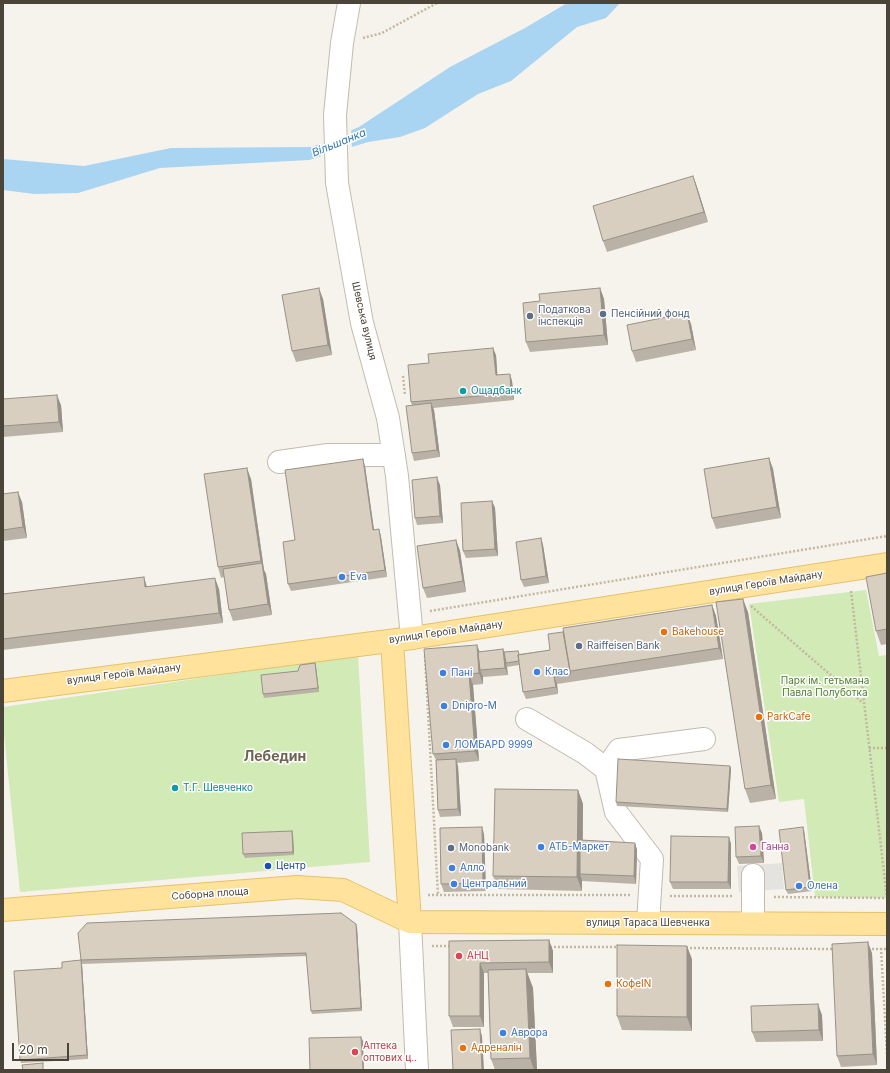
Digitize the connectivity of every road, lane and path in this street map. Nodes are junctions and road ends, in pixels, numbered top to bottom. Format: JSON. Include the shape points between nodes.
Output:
{"nodes":[{"id":1,"x":349,"y":3,"type":"edge"},
{"id":2,"x":436,"y":3,"type":"edge"},
{"id":3,"x":342,"y":43,"type":"junction"},
{"id":4,"x":394,"y":456,"type":"junction"},
{"id":5,"x":279,"y":462,"type":"dead end"},
{"id":6,"x":887,"y":536,"type":"edge"},
{"id":7,"x":887,"y":564,"type":"edge"},
{"id":8,"x":851,"y":591,"type":"dead end"},
{"id":9,"x":749,"y":604,"type":"dead end"},
{"id":10,"x":430,"y":611,"type":"dead end"},
{"id":11,"x":409,"y":638,"type":"junction"},
{"id":12,"x":3,"y":691,"type":"edge"},
{"id":13,"x":864,"y":704,"type":"junction"},
{"id":14,"x":527,"y":719,"type":"dead end"},
{"id":15,"x":704,"y":739,"type":"dead end"},
{"id":16,"x":869,"y":748,"type":"junction"},
{"id":17,"x":887,"y":748,"type":"edge"},
{"id":18,"x":606,"y":769,"type":"junction"},
{"id":19,"x":753,"y":875,"type":"dead end"},
{"id":20,"x":438,"y":895,"type":"dead end"},
{"id":21,"x":887,"y":898,"type":"edge"},
{"id":22,"x":3,"y":910,"type":"edge"},
{"id":23,"x":410,"y":922,"type":"junction"},
{"id":24,"x":648,"y":923,"type":"junction"},
{"id":25,"x":753,"y":923,"type":"junction"},
{"id":26,"x":884,"y":924,"type":"edge"},
{"id":27,"x":411,"y":946,"type":"junction"},
{"id":28,"x":459,"y":946,"type":"edge"},
{"id":29,"x":546,"y":946,"type":"edge"},
{"id":30,"x":626,"y":947,"type":"edge"},
{"id":31,"x":682,"y":948,"type":"edge"},
{"id":32,"x":841,"y":949,"type":"edge"},
{"id":33,"x":865,"y":949,"type":"edge"},
{"id":34,"x":881,"y":949,"type":"junction"},
{"id":35,"x":887,"y":949,"type":"edge"},
{"id":36,"x":887,"y":1054,"type":"edge"},
{"id":37,"x":417,"y":1070,"type":"edge"}],
"edges":[{"from":1,"to":3,"type":"street","name":"Шевська вулиця"},
{"from":2,"to":3,"type":"path","via":[[382,33]]},
{"from":3,"to":4,"type":"street","name":"Шевська вулиця","via":[[335,115],[338,183],[362,323],[388,418]]},
{"from":4,"to":5,"type":"street","via":[[328,456]]},
{"from":4,"to":11,"type":"street","name":"Шевська вулиця"},
{"from":6,"to":10,"type":"path"},
{"from":7,"to":11,"type":"main road","name":"вулиця Героїв Майдану"},
{"from":8,"to":13,"type":"path"},
{"from":9,"to":13,"type":"path"},
{"from":11,"to":12,"type":"main road","name":"вулиця Героїв Майдану"},
{"from":11,"to":20,"type":"path"},
{"from":11,"to":23,"type":"main road"},
{"from":13,"to":16,"type":"path"},
{"from":14,"to":18,"type":"street","via":[[585,753]]},
{"from":15,"to":18,"type":"street","via":[[619,750]]},
{"from":16,"to":17,"type":"path"},
{"from":16,"to":21,"type":"path"},
{"from":18,"to":24,"type":"street","via":[[616,812],[652,859]]},
{"from":19,"to":25,"type":"street"},
{"from":22,"to":23,"type":"main road","name":"Соборна площа","via":[[297,888],[342,890]]},
{"from":23,"to":24,"type":"main road","name":"вулиця Тараса Шевченка"},
{"from":23,"to":27,"type":"street"},
{"from":24,"to":25,"type":"main road","name":"вулиця Тараса Шевченка"},
{"from":25,"to":26,"type":"main road","name":"вулиця Тараса Шевченка"},
{"from":26,"to":34,"type":"path"},
{"from":27,"to":28,"type":"path"},
{"from":27,"to":37,"type":"street"},
{"from":29,"to":30,"type":"path"},
{"from":31,"to":32,"type":"path"},
{"from":33,"to":34,"type":"path"},
{"from":34,"to":35,"type":"path"},
{"from":34,"to":36,"type":"path"}]}
